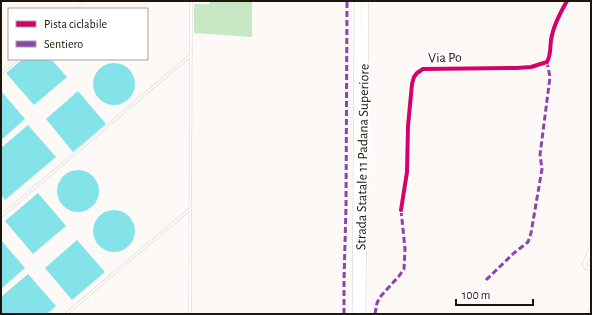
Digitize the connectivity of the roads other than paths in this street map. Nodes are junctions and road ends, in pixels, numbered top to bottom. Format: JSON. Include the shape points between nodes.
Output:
{"nodes":[{"id":1,"x":85,"y":1,"type":"edge"},
{"id":2,"x":191,"y":1,"type":"edge"},
{"id":3,"x":358,"y":1,"type":"edge"},
{"id":4,"x":365,"y":1,"type":"edge"},
{"id":5,"x":567,"y":1,"type":"edge"},
{"id":6,"x":77,"y":8,"type":"edge"},
{"id":7,"x":191,"y":55,"type":"junction"},
{"id":8,"x":16,"y":60,"type":"edge"},
{"id":9,"x":1,"y":73,"type":"edge"},
{"id":10,"x":190,"y":209,"type":"junction"},
{"id":11,"x":401,"y":210,"type":"dead end"},
{"id":12,"x":1,"y":216,"type":"edge"},
{"id":13,"x":591,"y":249,"type":"edge"},
{"id":14,"x":591,"y":269,"type":"edge"},
{"id":15,"x":591,"y":310,"type":"edge"},
{"id":16,"x":66,"y":314,"type":"edge"},
{"id":17,"x":190,"y":314,"type":"edge"},
{"id":18,"x":356,"y":314,"type":"edge"},
{"id":19,"x":362,"y":314,"type":"edge"},
{"id":20,"x":590,"y":314,"type":"edge"}],
"edges":[{"from":1,"to":6,"type":"lane"},
{"from":2,"to":7,"type":"lane"},
{"from":3,"to":18,"type":"highway","name":"Strada Statale 11 Padana Superiore"},
{"from":4,"to":19,"type":"highway","name":"Strada Statale 11 Padana Superiore"},
{"from":5,"to":11,"type":"street","name":"Via Po","via":[[555,26],[547,62],[531,67],[423,69],[417,73],[412,84],[407,172]]},
{"from":7,"to":10,"type":"lane"},
{"from":7,"to":12,"type":"lane"},
{"from":8,"to":9,"type":"lane"},
{"from":10,"to":16,"type":"lane"},
{"from":10,"to":17,"type":"lane"},
{"from":13,"to":14,"type":"street","via":[[584,264]]},
{"from":15,"to":20,"type":"street"}]}
